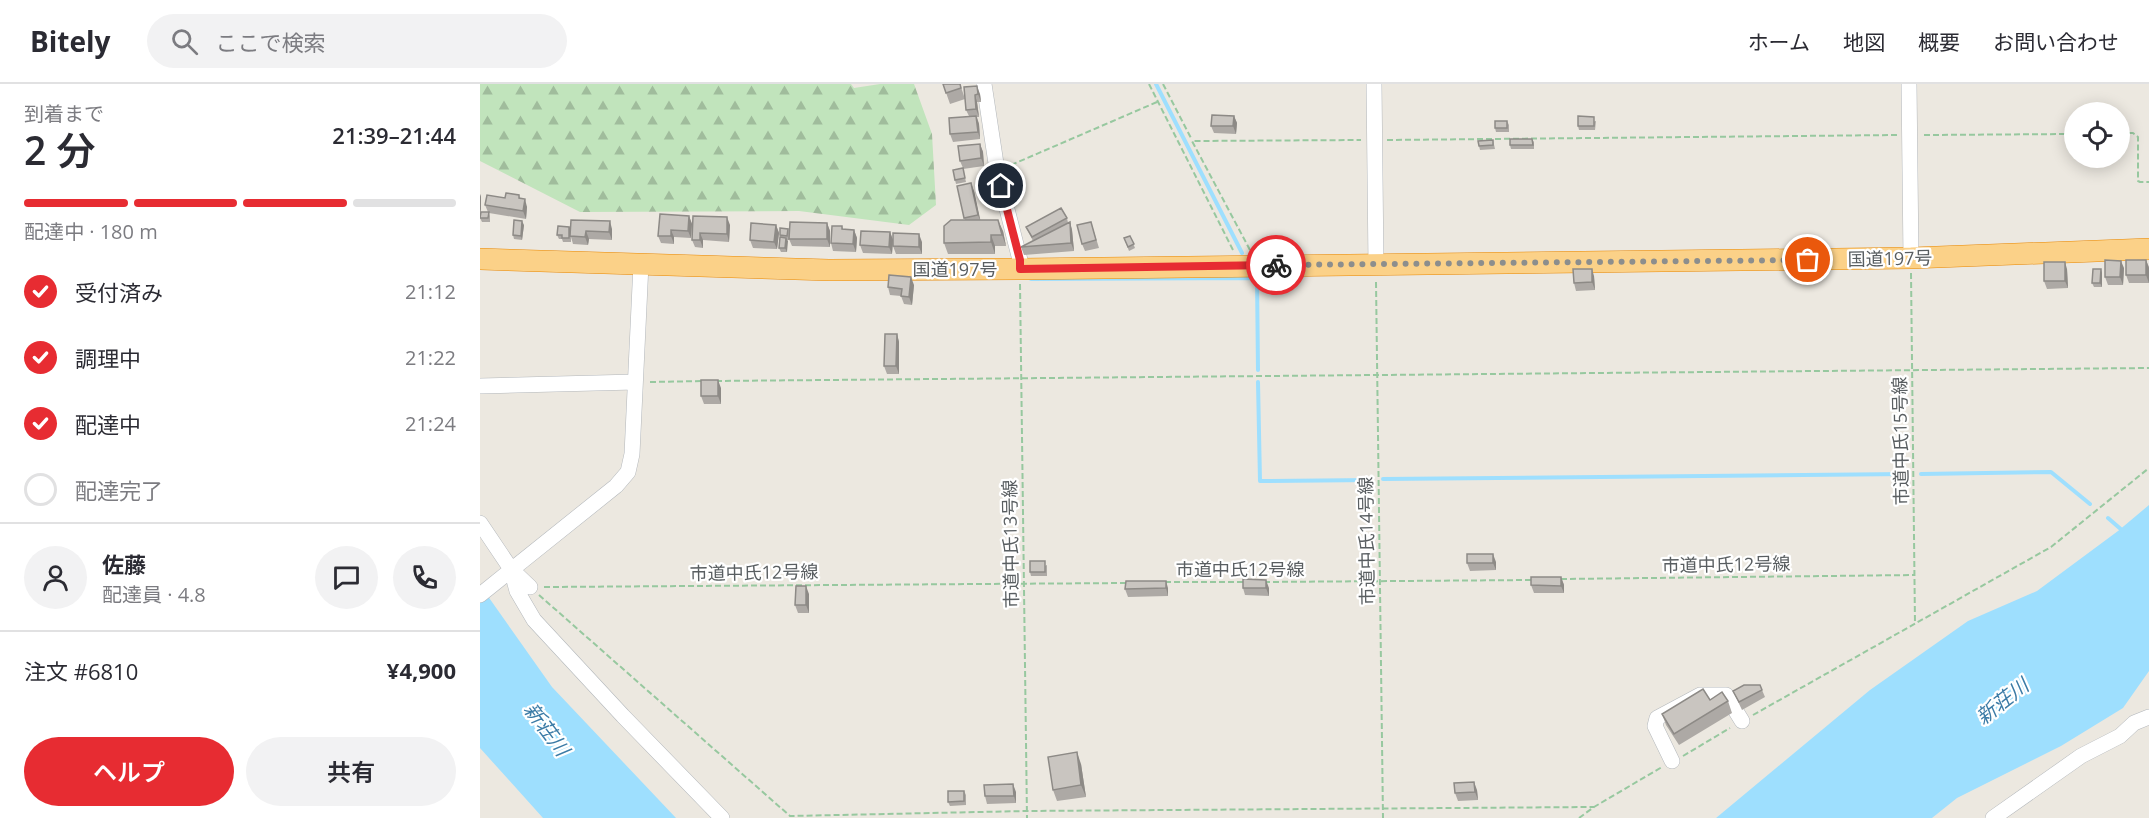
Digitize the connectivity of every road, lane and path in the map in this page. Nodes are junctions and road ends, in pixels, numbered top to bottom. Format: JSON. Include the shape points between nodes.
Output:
{"nodes":[{"id":1,"x":984,"y":84,"type":"edge"},
{"id":2,"x":1149,"y":84,"type":"edge"},
{"id":3,"x":1163,"y":84,"type":"edge"},
{"id":4,"x":1374,"y":84,"type":"edge"},
{"id":5,"x":1909,"y":84,"type":"edge"},
{"id":6,"x":1157,"y":102,"type":"junction"},
{"id":7,"x":2130,"y":133,"type":"edge"},
{"id":8,"x":2064,"y":134,"type":"edge"},
{"id":9,"x":1910,"y":135,"type":"junction"},
{"id":10,"x":1375,"y":140,"type":"junction"},
{"id":11,"x":1192,"y":141,"type":"junction"},
{"id":12,"x":997,"y":170,"type":"junction"},
{"id":13,"x":2149,"y":182,"type":"edge"},
{"id":14,"x":2149,"y":249,"type":"edge"},
{"id":15,"x":1911,"y":258,"type":"junction"},
{"id":16,"x":480,"y":259,"type":"edge"},
{"id":17,"x":640,"y":264,"type":"junction"},
{"id":18,"x":1376,"y":264,"type":"junction"},
{"id":19,"x":1249,"y":265,"type":"junction"},
{"id":20,"x":1020,"y":269,"type":"junction"},
{"id":21,"x":2149,"y":368,"type":"edge"},
{"id":22,"x":1912,"y":369,"type":"junction"},
{"id":23,"x":1377,"y":376,"type":"junction"},
{"id":24,"x":1021,"y":379,"type":"junction"},
{"id":25,"x":705,"y":381,"type":"edge"},
{"id":26,"x":717,"y":381,"type":"edge"},
{"id":27,"x":635,"y":382,"type":"junction"},
{"id":28,"x":480,"y":386,"type":"edge"},
{"id":29,"x":2149,"y":468,"type":"edge"},
{"id":30,"x":480,"y":523,"type":"edge"},
{"id":31,"x":506,"y":574,"type":"junction"},
{"id":32,"x":1915,"y":575,"type":"junction"},
{"id":33,"x":1558,"y":579,"type":"edge"},
{"id":34,"x":1534,"y":580,"type":"edge"},
{"id":35,"x":1155,"y":582,"type":"edge"},
{"id":36,"x":1250,"y":582,"type":"edge"},
{"id":37,"x":1261,"y":582,"type":"edge"},
{"id":38,"x":1380,"y":582,"type":"junction"},
{"id":39,"x":1024,"y":583,"type":"junction"},
{"id":40,"x":1131,"y":583,"type":"edge"},
{"id":41,"x":530,"y":587,"type":"junction"},
{"id":42,"x":480,"y":595,"type":"edge"},
{"id":43,"x":2149,"y":717,"type":"edge"},
{"id":44,"x":1742,"y":721,"type":"dead end"},
{"id":45,"x":1672,"y":761,"type":"dead end"},
{"id":46,"x":1594,"y":807,"type":"dead end"},
{"id":47,"x":1382,"y":808,"type":"junction"},
{"id":48,"x":1027,"y":811,"type":"junction"},
{"id":49,"x":791,"y":817,"type":"edge"},
{"id":50,"x":722,"y":818,"type":"edge"},
{"id":51,"x":1027,"y":818,"type":"edge"},
{"id":52,"x":1383,"y":818,"type":"edge"},
{"id":53,"x":1993,"y":818,"type":"edge"}],
"edges":[{"from":1,"to":12,"type":"street"},
{"from":2,"to":6,"type":"path"},
{"from":3,"to":11,"type":"path"},
{"from":4,"to":10,"type":"street"},
{"from":5,"to":9,"type":"street"},
{"from":6,"to":12,"type":"path"},
{"from":6,"to":19,"type":"path"},
{"from":7,"to":13,"type":"path","via":[[2138,137],[2138,181]]},
{"from":8,"to":9,"type":"path"},
{"from":9,"to":10,"type":"path"},
{"from":9,"to":15,"type":"street"},
{"from":10,"to":11,"type":"path"},
{"from":10,"to":18,"type":"street"},
{"from":11,"to":19,"type":"path"},
{"from":12,"to":20,"type":"street"},
{"from":14,"to":15,"type":"highway","name":"国道197号"},
{"from":15,"to":18,"type":"highway","name":"国道197号"},
{"from":15,"to":22,"type":"path","name":"市道中氏15号線"},
{"from":16,"to":17,"type":"highway","name":"国道197号"},
{"from":17,"to":20,"type":"highway","name":"国道197号","via":[[829,270]]},
{"from":17,"to":27,"type":"street"},
{"from":18,"to":19,"type":"highway","name":"国道197号"},
{"from":18,"to":23,"type":"path","name":"市道中氏14号線"},
{"from":19,"to":20,"type":"highway","name":"国道197号"},
{"from":20,"to":24,"type":"path","name":"市道中氏13号線"},
{"from":21,"to":22,"type":"path"},
{"from":22,"to":23,"type":"path"},
{"from":22,"to":32,"type":"path","name":"市道中氏15号線"},
{"from":23,"to":24,"type":"path"},
{"from":23,"to":38,"type":"path","name":"市道中氏14号線"},
{"from":24,"to":26,"type":"path"},
{"from":24,"to":39,"type":"path","name":"市道中氏13号線"},
{"from":25,"to":27,"type":"path"},
{"from":27,"to":28,"type":"street"},
{"from":27,"to":31,"type":"street","via":[[628,472],[616,486]]},
{"from":29,"to":32,"type":"path","name":"市道中氏15号線","via":[[2051,547],[1915,624]]},
{"from":30,"to":31,"type":"street"},
{"from":31,"to":41,"type":"street"},
{"from":31,"to":42,"type":"street"},
{"from":31,"to":50,"type":"street","via":[[534,620]]},
{"from":32,"to":33,"type":"path","name":"市道中氏12号線"},
{"from":34,"to":38,"type":"path","name":"市道中氏12号線"},
{"from":35,"to":36,"type":"path","name":"市道中氏12号線"},
{"from":37,"to":38,"type":"path","name":"市道中氏12号線"},
{"from":38,"to":47,"type":"path","name":"市道中氏14号線"},
{"from":39,"to":40,"type":"path","name":"市道中氏12号線"},
{"from":39,"to":41,"type":"path","name":"市道中氏12号線"},
{"from":39,"to":48,"type":"path","name":"市道中氏13号線"},
{"from":41,"to":49,"type":"path"},
{"from":43,"to":53,"type":"street","via":[[2081,756]]},
{"from":44,"to":45,"type":"street","via":[[1726,695],[1700,695],[1657,718],[1655,726]]},
{"from":46,"to":47,"type":"path"},
{"from":47,"to":48,"type":"path"},
{"from":47,"to":52,"type":"path","name":"市道中氏14号線"},
{"from":48,"to":49,"type":"path"},
{"from":48,"to":51,"type":"path","name":"市道中氏13号線"}]}
